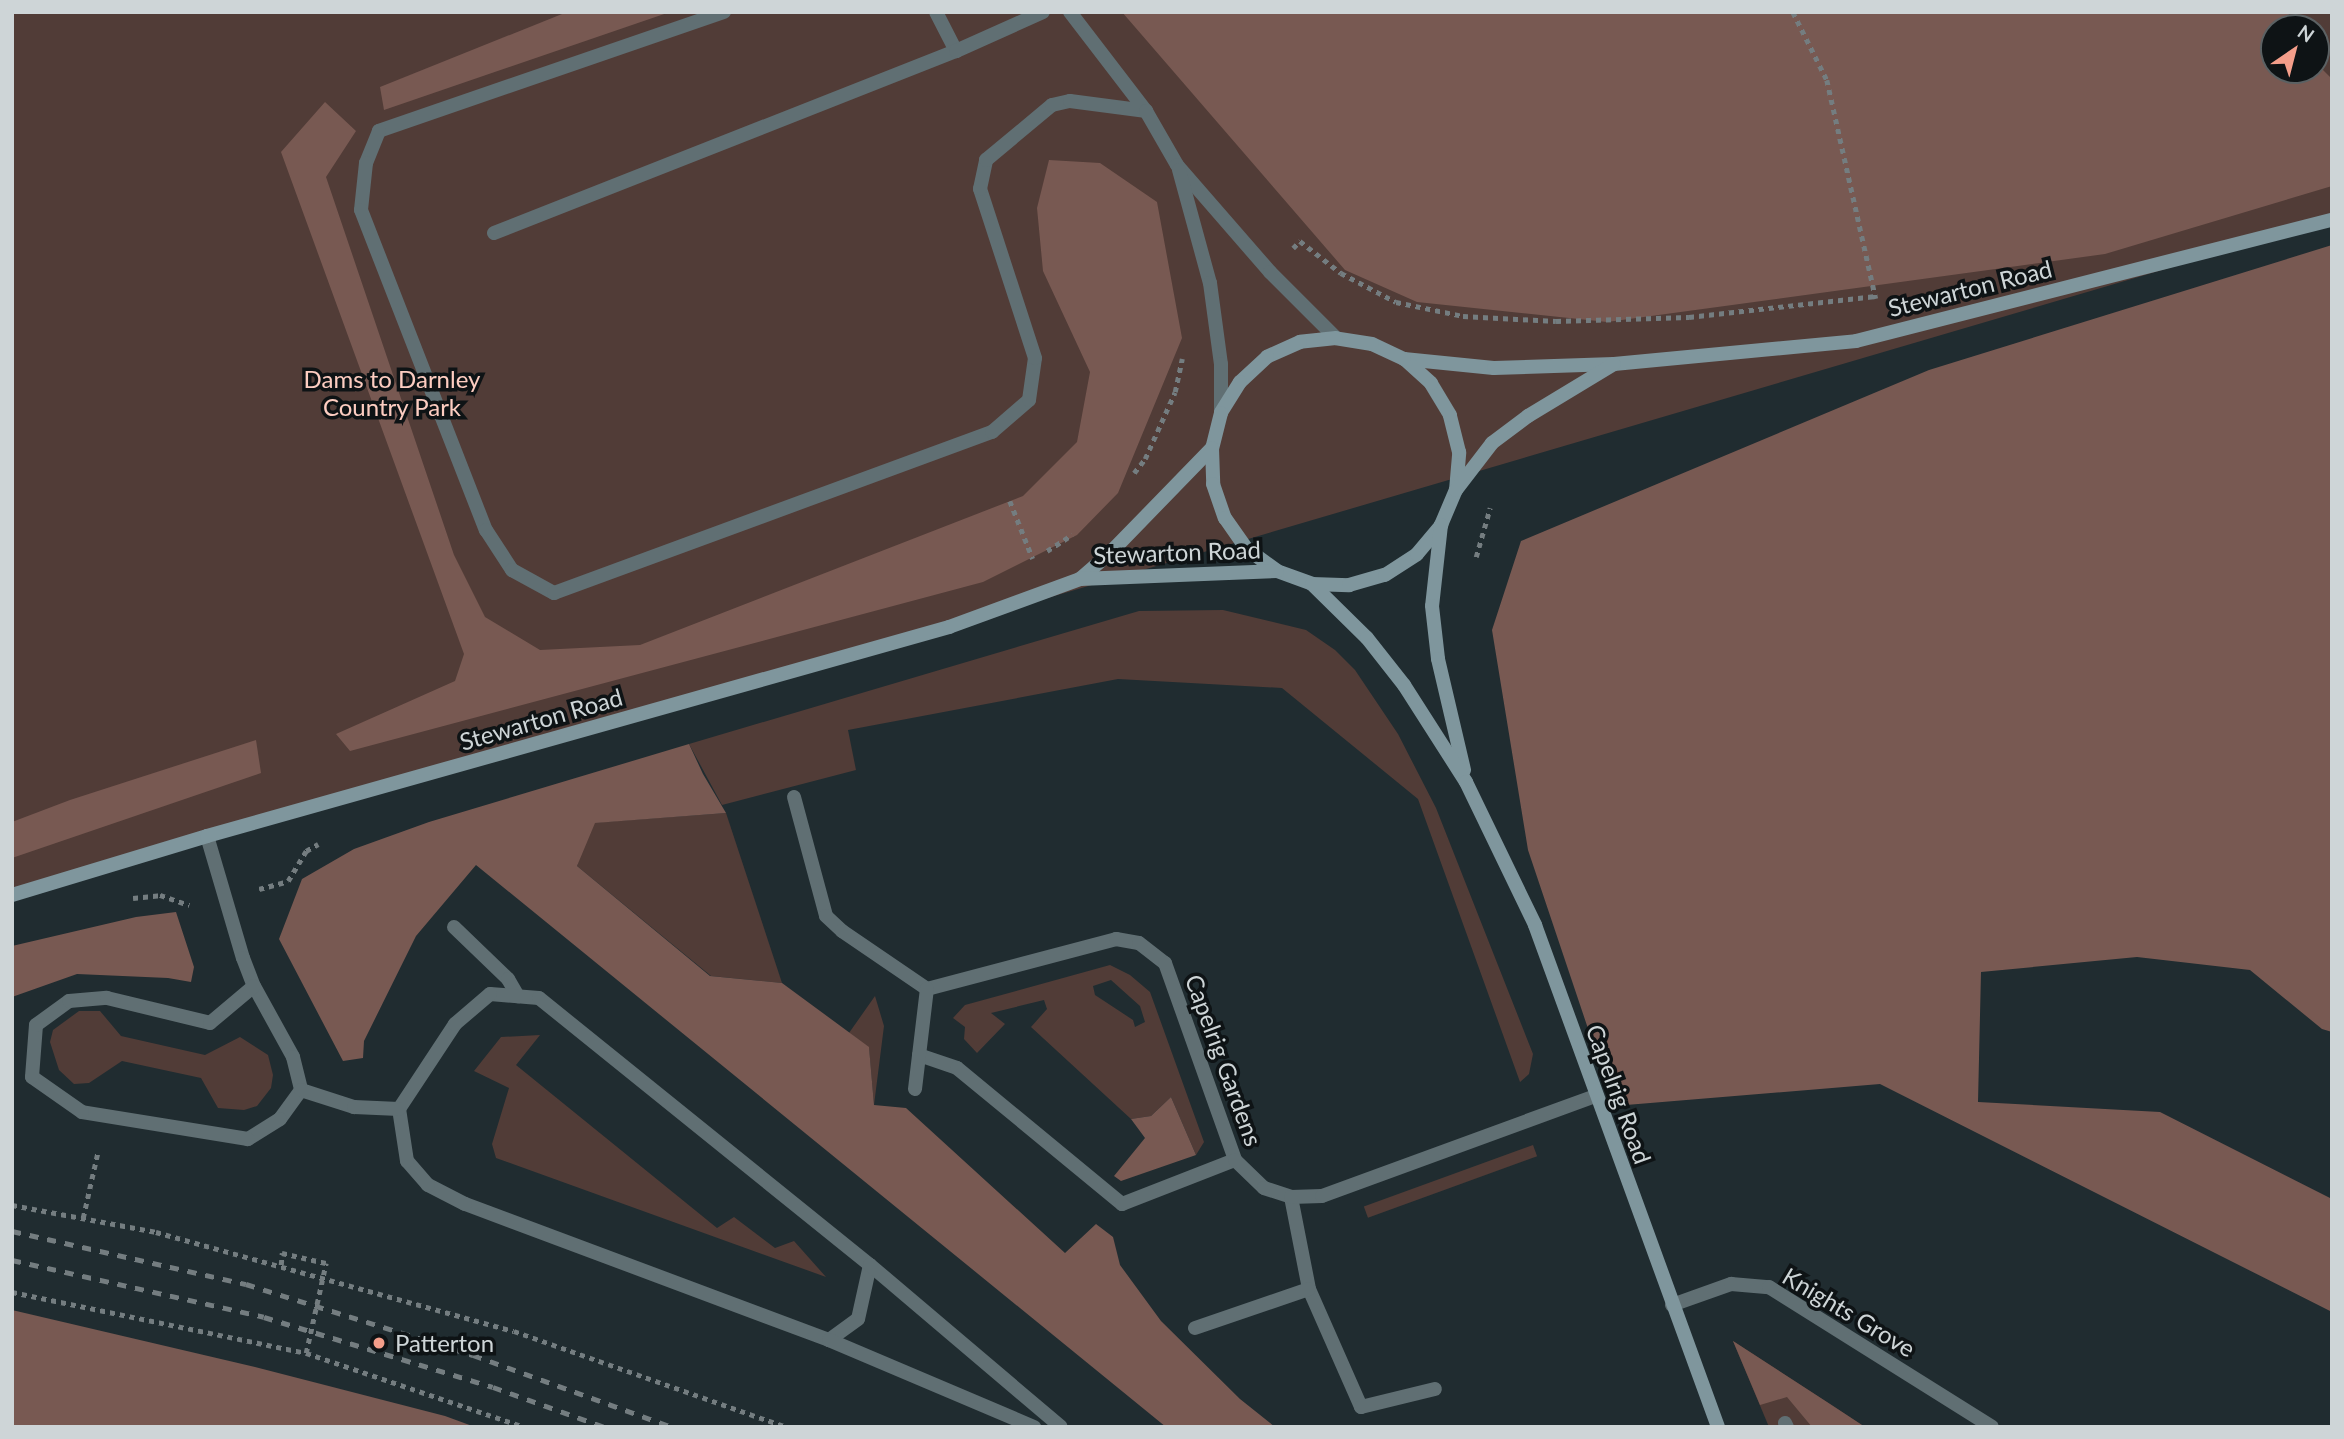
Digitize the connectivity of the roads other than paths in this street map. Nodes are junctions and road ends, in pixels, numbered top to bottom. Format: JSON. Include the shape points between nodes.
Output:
{"nodes":[{"id":1,"x":724,"y":12,"type":"edge"},
{"id":2,"x":936,"y":12,"type":"edge"},
{"id":3,"x":1043,"y":12,"type":"edge"},
{"id":4,"x":1070,"y":12,"type":"edge"},
{"id":5,"x":956,"y":51,"type":"junction"},
{"id":6,"x":1146,"y":111,"type":"junction"},
{"id":7,"x":1177,"y":165,"type":"junction"},
{"id":8,"x":2332,"y":220,"type":"edge"},
{"id":9,"x":494,"y":233,"type":"dead end"},
{"id":10,"x":1336,"y":338,"type":"junction"},
{"id":11,"x":1404,"y":359,"type":"junction"},
{"id":12,"x":1614,"y":364,"type":"junction"},
{"id":13,"x":1221,"y":413,"type":"junction"},
{"id":14,"x":1212,"y":448,"type":"junction"},
{"id":15,"x":1456,"y":490,"type":"junction"},
{"id":16,"x":1441,"y":525,"type":"junction"},
{"id":17,"x":1277,"y":571,"type":"junction"},
{"id":18,"x":1080,"y":579,"type":"junction"},
{"id":19,"x":1312,"y":584,"type":"junction"},
{"id":20,"x":1466,"y":782,"type":"junction"},
{"id":21,"x":794,"y":797,"type":"dead end"},
{"id":22,"x":207,"y":836,"type":"junction"},
{"id":23,"x":12,"y":895,"type":"edge"},
{"id":24,"x":454,"y":927,"type":"dead end"},
{"id":25,"x":254,"y":986,"type":"junction"},
{"id":26,"x":927,"y":989,"type":"junction"},
{"id":27,"x":518,"y":996,"type":"junction"},
{"id":28,"x":919,"y":1055,"type":"junction"},
{"id":29,"x":915,"y":1089,"type":"dead end"},
{"id":30,"x":301,"y":1090,"type":"junction"},
{"id":31,"x":1595,"y":1096,"type":"junction"},
{"id":32,"x":399,"y":1110,"type":"junction"},
{"id":33,"x":1235,"y":1160,"type":"junction"},
{"id":34,"x":1291,"y":1197,"type":"junction"},
{"id":35,"x":870,"y":1265,"type":"junction"},
{"id":36,"x":1309,"y":1289,"type":"junction"},
{"id":37,"x":1672,"y":1305,"type":"junction"},
{"id":38,"x":1195,"y":1328,"type":"dead end"},
{"id":39,"x":829,"y":1340,"type":"junction"},
{"id":40,"x":1435,"y":1389,"type":"dead end"},
{"id":41,"x":1034,"y":1427,"type":"edge"},
{"id":42,"x":1061,"y":1427,"type":"edge"},
{"id":43,"x":1718,"y":1427,"type":"edge"},
{"id":44,"x":1992,"y":1427,"type":"edge"}],
"edges":[{"from":1,"to":6,"type":"street","via":[[379,131],[366,163],[361,210],[486,530],[512,570],[554,593],[992,432],[1029,400],[1035,358],[980,189],[986,160],[1052,105],[1070,101]]},
{"from":2,"to":5,"type":"street"},
{"from":3,"to":5,"type":"street"},
{"from":4,"to":6,"type":"street"},
{"from":5,"to":9,"type":"street"},
{"from":6,"to":7,"type":"street"},
{"from":7,"to":10,"type":"street","via":[[1264,265]]},
{"from":7,"to":13,"type":"street","via":[[1210,283],[1221,364]]},
{"from":8,"to":12,"type":"main road","name":"Stewarton Road","via":[[1856,341]]},
{"from":10,"to":11,"type":"main road","name":"Stewarton Road","via":[[1372,344]]},
{"from":10,"to":13,"type":"main road","name":"Stewarton Road","via":[[1300,342],[1267,358],[1240,382]]},
{"from":11,"to":12,"type":"main road","name":"Stewarton Road","via":[[1494,368]]},
{"from":11,"to":15,"type":"main road","name":"Stewarton Road","via":[[1432,383],[1450,415],[1458,452]]},
{"from":12,"to":15,"type":"main road","name":"Stewarton Road","via":[[1492,443]]},
{"from":13,"to":14,"type":"main road","name":"Stewarton Road"},
{"from":14,"to":17,"type":"main road","name":"Stewarton Road","via":[[1213,484],[1225,518],[1247,549]]},
{"from":14,"to":18,"type":"main road","name":"Stewarton Road"},
{"from":15,"to":16,"type":"main road","name":"Stewarton Road"},
{"from":16,"to":19,"type":"main road","name":"Stewarton Road","via":[[1417,554],[1385,575],[1349,585]]},
{"from":16,"to":20,"type":"main road","name":"Capelrig Road","via":[[1433,615],[1438,659]]},
{"from":17,"to":18,"type":"main road","name":"Stewarton Road"},
{"from":17,"to":19,"type":"main road","name":"Stewarton Road"},
{"from":18,"to":22,"type":"main road","name":"Stewarton Road","via":[[936,631]]},
{"from":19,"to":20,"type":"main road","name":"Capelrig Road","via":[[1367,638],[1404,685]]},
{"from":20,"to":31,"type":"main road","name":"Capelrig Road","via":[[1535,925]]},
{"from":21,"to":26,"type":"street","via":[[826,916]]},
{"from":22,"to":23,"type":"main road","name":"Stewarton Road"},
{"from":22,"to":25,"type":"street"},
{"from":24,"to":27,"type":"street","via":[[508,978]]},
{"from":25,"to":30,"type":"street","via":[[293,1057]]},
{"from":25,"to":30,"type":"street","via":[[211,1023],[107,998],[69,1001],[36,1025],[32,1077],[82,1112],[248,1139],[280,1119]]},
{"from":26,"to":28,"type":"street"},
{"from":26,"to":33,"type":"street","name":"Capelrig Gardens","via":[[1116,939],[1139,943],[1165,963]]},
{"from":27,"to":32,"type":"street","via":[[491,994],[455,1024]]},
{"from":27,"to":35,"type":"street","via":[[539,998]]},
{"from":28,"to":29,"type":"street"},
{"from":28,"to":33,"type":"street","via":[[957,1068],[1122,1204]]},
{"from":30,"to":32,"type":"street","via":[[354,1107]]},
{"from":31,"to":34,"type":"street","name":"Capelrig Gardens","via":[[1322,1196]]},
{"from":31,"to":37,"type":"main road","name":"Capelrig Road"},
{"from":32,"to":39,"type":"street","via":[[407,1161],[428,1185],[465,1205]]},
{"from":33,"to":34,"type":"street","name":"Capelrig Gardens","via":[[1264,1188]]},
{"from":34,"to":36,"type":"street"},
{"from":35,"to":39,"type":"street","via":[[858,1319]]},
{"from":35,"to":42,"type":"street"},
{"from":36,"to":38,"type":"street"},
{"from":36,"to":40,"type":"street","via":[[1361,1407]]},
{"from":37,"to":43,"type":"main road","name":"Capelrig Road"},
{"from":37,"to":44,"type":"street","name":"Knights Grove","via":[[1731,1284],[1769,1287]]},
{"from":39,"to":41,"type":"street"}]}
